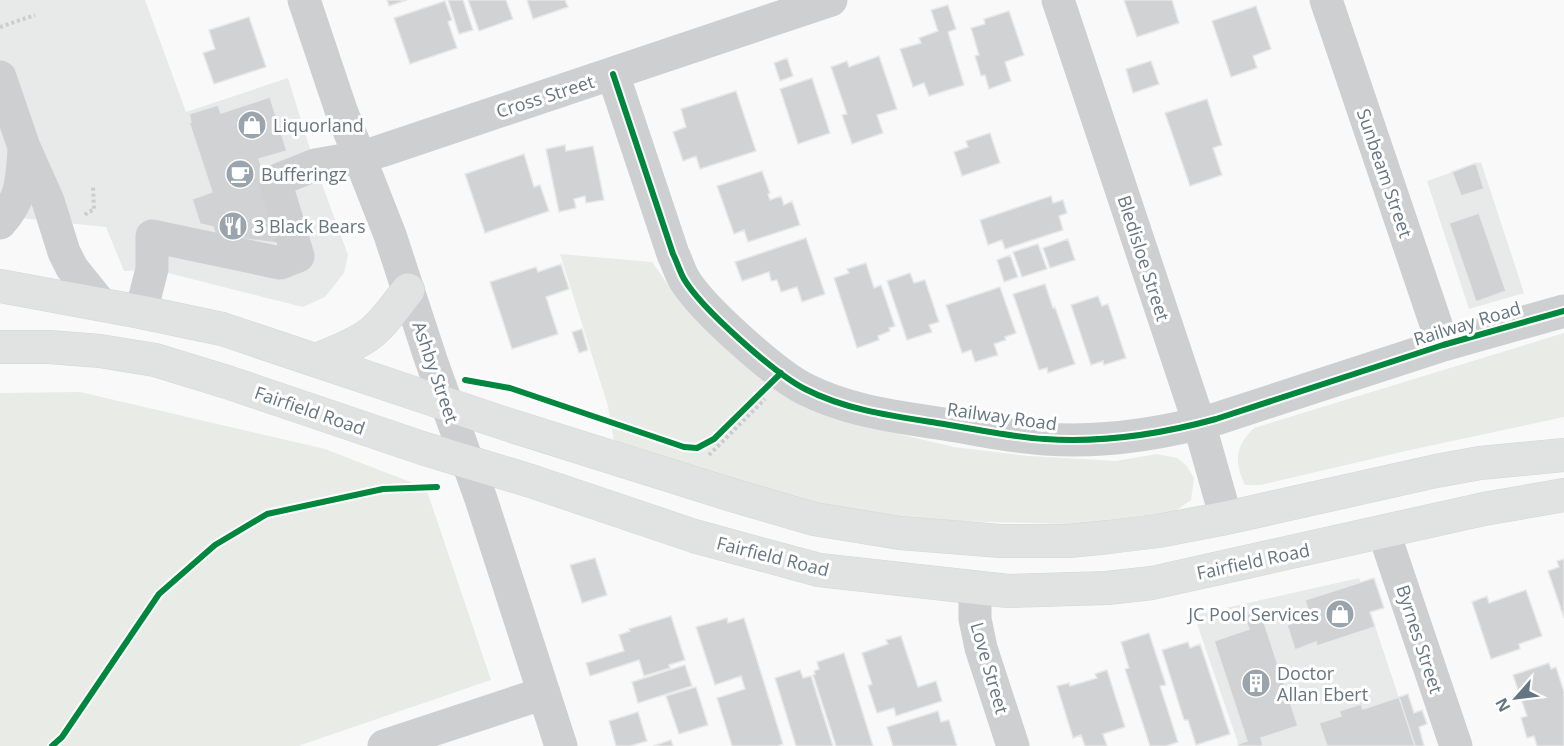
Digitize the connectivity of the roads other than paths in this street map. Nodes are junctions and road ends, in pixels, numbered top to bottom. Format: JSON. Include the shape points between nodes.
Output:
{"nodes":[{"id":1,"x":304,"y":0,"type":"edge"},
{"id":2,"x":831,"y":0,"type":"edge"},
{"id":3,"x":1058,"y":0,"type":"edge"},
{"id":4,"x":1326,"y":0,"type":"edge"},
{"id":5,"x":791,"y":6,"type":"edge"},
{"id":6,"x":613,"y":74,"type":"junction"},
{"id":7,"x":0,"y":77,"type":"edge"},
{"id":8,"x":24,"y":147,"type":"junction"},
{"id":9,"x":361,"y":157,"type":"junction"},
{"id":10,"x":0,"y":223,"type":"edge"},
{"id":11,"x":0,"y":286,"type":"edge"},
{"id":12,"x":408,"y":290,"type":"junction"},
{"id":13,"x":101,"y":304,"type":"junction"},
{"id":14,"x":1564,"y":311,"type":"edge"},
{"id":15,"x":141,"y":312,"type":"junction"},
{"id":16,"x":1443,"y":345,"type":"junction"},
{"id":17,"x":0,"y":347,"type":"edge"},
{"id":18,"x":317,"y":360,"type":"junction"},
{"id":19,"x":447,"y":404,"type":"junction"},
{"id":20,"x":1199,"y":423,"type":"junction"},
{"id":21,"x":1564,"y":455,"type":"edge"},
{"id":22,"x":468,"y":462,"type":"junction"},
{"id":23,"x":1564,"y":495,"type":"edge"},
{"id":24,"x":1226,"y":518,"type":"junction"},
{"id":25,"x":1384,"y":533,"type":"junction"},
{"id":26,"x":975,"y":589,"type":"junction"},
{"id":27,"x":544,"y":693,"type":"junction"},
{"id":28,"x":384,"y":746,"type":"edge"},
{"id":29,"x":561,"y":746,"type":"edge"},
{"id":30,"x":1013,"y":746,"type":"edge"},
{"id":31,"x":1456,"y":746,"type":"edge"}],
"edges":[{"from":1,"to":9,"type":"street","name":"Ashby Street"},
{"from":2,"to":5,"type":"street","name":"Cross Street"},
{"from":3,"to":20,"type":"street","name":"Bledisloe Street"},
{"from":4,"to":16,"type":"street","name":"Sunbeam Street"},
{"from":5,"to":6,"type":"street","name":"Cross Street"},
{"from":6,"to":9,"type":"street","name":"Cross Street"},
{"from":6,"to":20,"type":"street","name":"Railway Road","via":[[684,280],[776,384],[804,389],[877,414],[1044,439],[1143,435]]},
{"from":7,"to":8,"type":"street"},
{"from":8,"to":10,"type":"street","via":[[20,190],[13,208]]},
{"from":8,"to":13,"type":"street","via":[[48,201],[64,252]]},
{"from":9,"to":12,"type":"street","name":"Ashby Street"},
{"from":9,"to":15,"type":"street","name":"Cross Street","via":[[315,165],[275,181],[298,256],[280,263],[152,236],[152,269]]},
{"from":11,"to":13,"type":"main road"},
{"from":12,"to":18,"type":"main road","via":[[370,334]]},
{"from":12,"to":19,"type":"street","name":"Ashby Street"},
{"from":13,"to":15,"type":"main road"},
{"from":14,"to":16,"type":"street","name":"Railway Road"},
{"from":15,"to":18,"type":"main road","via":[[222,329]]},
{"from":16,"to":20,"type":"street","name":"Railway Road"},
{"from":17,"to":22,"type":"main road","name":"Fairfield Road","via":[[100,351],[155,360]]},
{"from":18,"to":19,"type":"main road"},
{"from":19,"to":22,"type":"street","name":"Ashby Street"},
{"from":19,"to":24,"type":"main road","via":[[814,519],[900,533],[1002,541],[1069,541],[1158,531]]},
{"from":20,"to":24,"type":"street","name":"Bledisloe Street"},
{"from":21,"to":24,"type":"main road","via":[[1436,471]]},
{"from":22,"to":26,"type":"main road","name":"Fairfield Road","via":[[694,536],[819,570]]},
{"from":22,"to":27,"type":"street","name":"Ashby Street"},
{"from":23,"to":25,"type":"main road","name":"Fairfield Road"},
{"from":25,"to":26,"type":"main road","name":"Fairfield Road","via":[[1152,583],[1058,590]]},
{"from":25,"to":31,"type":"street","name":"Byrnes Street"},
{"from":26,"to":30,"type":"street","name":"Love Street","via":[[975,619],[981,648]]},
{"from":27,"to":28,"type":"street"},
{"from":27,"to":29,"type":"street","name":"Ashby Street"}]}
